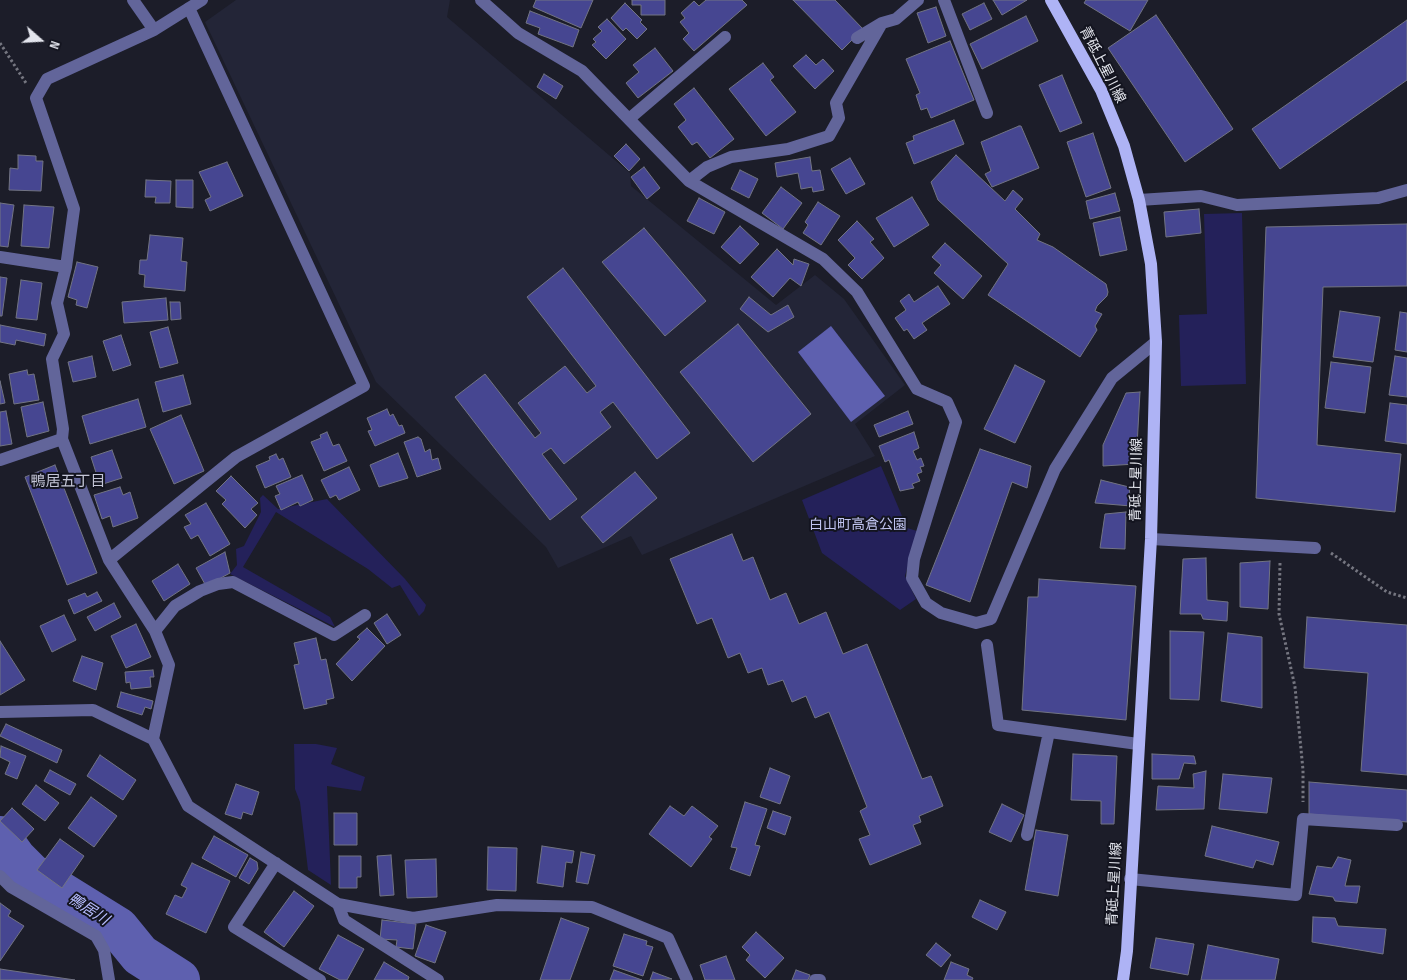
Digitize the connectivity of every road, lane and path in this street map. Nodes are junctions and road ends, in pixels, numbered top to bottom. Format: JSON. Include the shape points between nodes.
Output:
{"nodes":[{"id":1,"x":132,"y":0,"type":"edge"},
{"id":2,"x":202,"y":0,"type":"edge"},
{"id":3,"x":481,"y":0,"type":"edge"},
{"id":4,"x":918,"y":0,"type":"edge"},
{"id":5,"x":944,"y":0,"type":"edge"},
{"id":6,"x":1051,"y":0,"type":"edge"},
{"id":7,"x":189,"y":8,"type":"junction"},
{"id":8,"x":882,"y":23,"type":"junction"},
{"id":9,"x":154,"y":30,"type":"junction"},
{"id":10,"x":725,"y":37,"type":"dead end"},
{"id":11,"x":857,"y":38,"type":"dead end"},
{"id":12,"x":0,"y":44,"type":"edge"},
{"id":13,"x":36,"y":98,"type":"junction"},
{"id":14,"x":986,"y":113,"type":"dead end"},
{"id":15,"x":629,"y":119,"type":"junction"},
{"id":16,"x":689,"y":181,"type":"junction"},
{"id":17,"x":1407,"y":190,"type":"edge"},
{"id":18,"x":1139,"y":200,"type":"junction"},
{"id":19,"x":0,"y":257,"type":"edge"},
{"id":20,"x":66,"y":267,"type":"junction"},
{"id":21,"x":1156,"y":342,"type":"junction"},
{"id":22,"x":62,"y":439,"type":"junction"},
{"id":23,"x":0,"y":460,"type":"edge"},
{"id":24,"x":1151,"y":539,"type":"junction"},
{"id":25,"x":1265,"y":546,"type":"junction"},
{"id":26,"x":1315,"y":548,"type":"joint"},
{"id":27,"x":109,"y":560,"type":"junction"},
{"id":28,"x":1407,"y":598,"type":"edge"},
{"id":29,"x":365,"y":615,"type":"dead end"},
{"id":30,"x":155,"y":631,"type":"junction"},
{"id":31,"x":987,"y":645,"type":"dead end"},
{"id":32,"x":0,"y":712,"type":"edge"},
{"id":33,"x":1049,"y":732,"type":"junction"},
{"id":34,"x":153,"y":739,"type":"junction"},
{"id":35,"x":1138,"y":744,"type":"junction"},
{"id":36,"x":1303,"y":819,"type":"junction"},
{"id":37,"x":1396,"y":825,"type":"dead end"},
{"id":38,"x":1027,"y":834,"type":"dead end"},
{"id":39,"x":276,"y":864,"type":"junction"},
{"id":40,"x":0,"y":876,"type":"edge"},
{"id":41,"x":1130,"y":879,"type":"junction"},
{"id":42,"x":338,"y":904,"type":"junction"},
{"id":43,"x":109,"y":980,"type":"edge"},
{"id":44,"x":320,"y":980,"type":"edge"},
{"id":45,"x":438,"y":980,"type":"edge"},
{"id":46,"x":687,"y":980,"type":"edge"},
{"id":47,"x":815,"y":980,"type":"edge"},
{"id":48,"x":820,"y":980,"type":"edge"},
{"id":49,"x":1123,"y":980,"type":"edge"}],
"edges":[{"from":1,"to":9,"type":"street"},
{"from":2,"to":7,"type":"street"},
{"from":3,"to":15,"type":"street","via":[[518,33],[582,71]]},
{"from":4,"to":8,"type":"street","via":[[896,19]]},
{"from":5,"to":14,"type":"street"},
{"from":6,"to":18,"type":"main road","name":"青砥上星川線","via":[[1101,90],[1124,146]]},
{"from":7,"to":9,"type":"street"},
{"from":7,"to":27,"type":"street","via":[[364,386],[236,457]]},
{"from":8,"to":11,"type":"street"},
{"from":8,"to":16,"type":"street","via":[[836,103],[839,118],[829,136],[788,149],[731,157],[707,167]]},
{"from":9,"to":13,"type":"street","via":[[47,79]]},
{"from":10,"to":15,"type":"street"},
{"from":12,"to":13,"type":"path"},
{"from":13,"to":20,"type":"street","via":[[74,209]]},
{"from":15,"to":16,"type":"street"},
{"from":16,"to":21,"type":"street","via":[[822,259],[857,292],[917,388],[947,402],[956,422],[914,559],[912,578],[926,603],[941,613],[976,623],[991,619],[1055,469],[1112,378]]},
{"from":17,"to":18,"type":"street","via":[[1378,198],[1236,205],[1201,196]]},
{"from":18,"to":21,"type":"main road","name":"青砥上星川線","via":[[1151,264]]},
{"from":19,"to":20,"type":"street"},
{"from":20,"to":22,"type":"street","via":[[57,303],[64,334],[52,359]]},
{"from":21,"to":24,"type":"main road","name":"青砥上星川線"},
{"from":22,"to":23,"type":"street"},
{"from":22,"to":27,"type":"street"},
{"from":24,"to":25,"type":"street"},
{"from":24,"to":35,"type":"main road","name":"青砥上星川線"},
{"from":25,"to":26,"type":"street"},
{"from":25,"to":36,"type":"path","via":[[1280,562],[1279,614],[1295,687],[1303,770]]},
{"from":26,"to":28,"type":"path","via":[[1323,548],[1387,592]]},
{"from":27,"to":30,"type":"street"},
{"from":29,"to":30,"type":"street","via":[[334,635],[233,582],[200,591],[175,606]]},
{"from":30,"to":34,"type":"street","via":[[169,665]]},
{"from":31,"to":33,"type":"street","via":[[998,725]]},
{"from":32,"to":34,"type":"street","via":[[93,710]]},
{"from":33,"to":35,"type":"street"},
{"from":33,"to":38,"type":"street"},
{"from":34,"to":39,"type":"street","via":[[188,806]]},
{"from":35,"to":41,"type":"main road","name":"青砥上星川線"},
{"from":36,"to":37,"type":"street"},
{"from":36,"to":41,"type":"street","via":[[1296,895]]},
{"from":39,"to":42,"type":"street"},
{"from":39,"to":44,"type":"street","via":[[234,927]]},
{"from":40,"to":43,"type":"street","via":[[11,887],[96,936],[104,950]]},
{"from":41,"to":49,"type":"main road","name":"青砥上星川線"},
{"from":42,"to":45,"type":"street","via":[[344,920]]},
{"from":42,"to":46,"type":"street","via":[[412,918],[497,905],[592,907],[668,938]]},
{"from":47,"to":48,"type":"street"}]}
